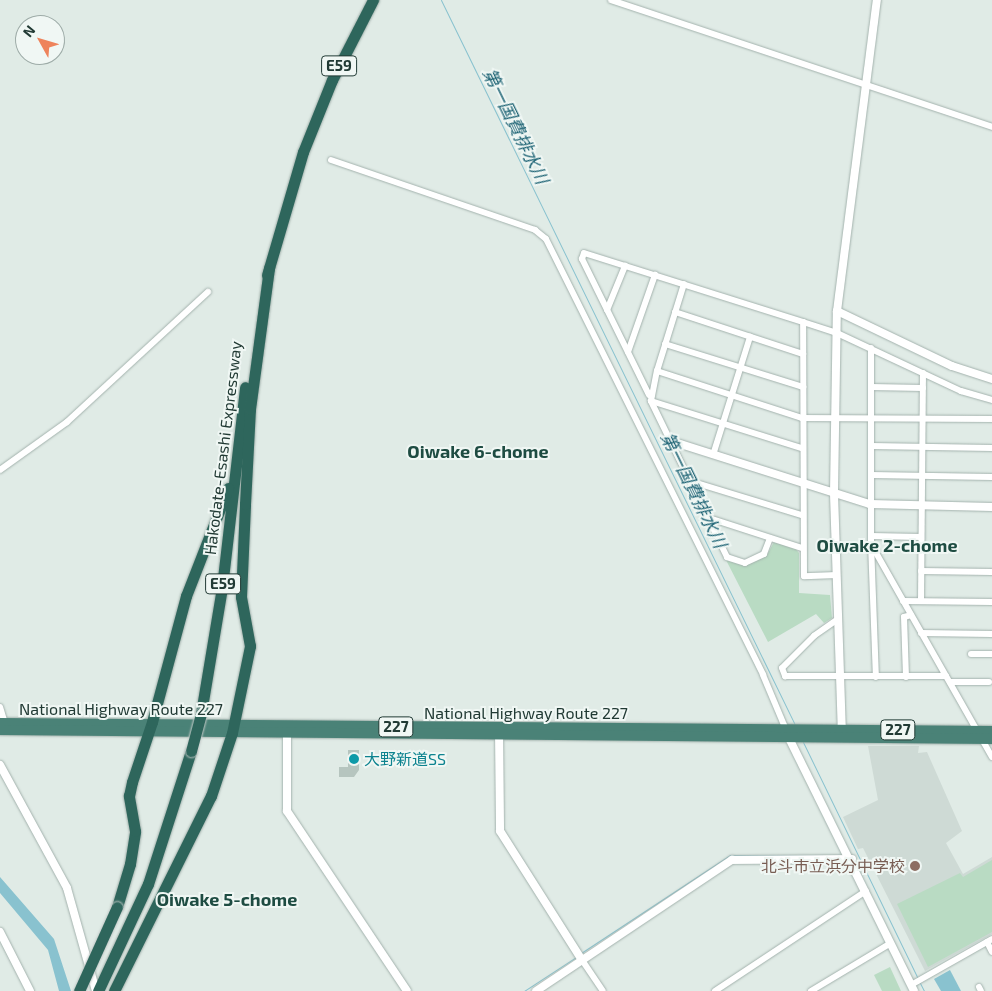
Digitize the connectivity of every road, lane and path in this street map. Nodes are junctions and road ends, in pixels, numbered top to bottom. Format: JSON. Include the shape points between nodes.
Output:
{"nodes":[{"id":1,"x":372,"y":0,"type":"edge"},
{"id":2,"x":611,"y":0,"type":"edge"},
{"id":3,"x":877,"y":0,"type":"edge"},
{"id":4,"x":867,"y":85,"type":"junction"},
{"id":5,"x":992,"y":127,"type":"edge"},
{"id":6,"x":331,"y":160,"type":"dead end"},
{"id":7,"x":625,"y":266,"type":"junction"},
{"id":8,"x":655,"y":275,"type":"junction"},
{"id":9,"x":684,"y":284,"type":"junction"},
{"id":10,"x":208,"y":292,"type":"dead end"},
{"id":11,"x":607,"y":310,"type":"junction"},
{"id":12,"x":837,"y":311,"type":"junction"},
{"id":13,"x":675,"y":312,"type":"junction"},
{"id":14,"x":803,"y":322,"type":"junction"},
{"id":15,"x":837,"y":333,"type":"junction"},
{"id":16,"x":750,"y":337,"type":"junction"},
{"id":17,"x":665,"y":344,"type":"junction"},
{"id":18,"x":871,"y":348,"type":"junction"},
{"id":19,"x":254,"y":349,"type":"junction"},
{"id":20,"x":628,"y":352,"type":"junction"},
{"id":21,"x":803,"y":354,"type":"junction"},
{"id":22,"x":740,"y":367,"type":"junction"},
{"id":23,"x":656,"y":371,"type":"junction"},
{"id":24,"x":923,"y":373,"type":"junction"},
{"id":25,"x":992,"y":379,"type":"edge"},
{"id":26,"x":871,"y":386,"type":"junction"},
{"id":27,"x":803,"y":387,"type":"junction"},
{"id":28,"x":923,"y":388,"type":"junction"},
{"id":29,"x":732,"y":396,"type":"junction"},
{"id":30,"x":650,"y":398,"type":"junction"},
{"id":31,"x":992,"y":400,"type":"edge"},
{"id":32,"x":872,"y":417,"type":"junction"},
{"id":33,"x":802,"y":418,"type":"junction"},
{"id":34,"x":836,"y":418,"type":"junction"},
{"id":35,"x":923,"y":418,"type":"junction"},
{"id":36,"x":992,"y":419,"type":"edge"},
{"id":37,"x":723,"y":424,"type":"junction"},
{"id":38,"x":671,"y":441,"type":"junction"},
{"id":39,"x":871,"y":446,"type":"junction"},
{"id":40,"x":922,"y":447,"type":"junction"},
{"id":41,"x":801,"y":448,"type":"junction"},
{"id":42,"x":992,"y":448,"type":"edge"},
{"id":43,"x":237,"y":454,"type":"junction"},
{"id":44,"x":713,"y":455,"type":"junction"},
{"id":45,"x":0,"y":470,"type":"edge"},
{"id":46,"x":871,"y":475,"type":"junction"},
{"id":47,"x":922,"y":476,"type":"junction"},
{"id":48,"x":992,"y":477,"type":"edge"},
{"id":49,"x":690,"y":481,"type":"junction"},
{"id":50,"x":801,"y":483,"type":"junction"},
{"id":51,"x":834,"y":493,"type":"junction"},
{"id":52,"x":870,"y":504,"type":"junction"},
{"id":53,"x":922,"y":506,"type":"junction"},
{"id":54,"x":992,"y":507,"type":"edge"},
{"id":55,"x":801,"y":515,"type":"junction"},
{"id":56,"x":709,"y":518,"type":"junction"},
{"id":57,"x":921,"y":537,"type":"junction"},
{"id":58,"x":770,"y":538,"type":"junction"},
{"id":59,"x":871,"y":539,"type":"junction"},
{"id":60,"x":802,"y":548,"type":"junction"},
{"id":61,"x":921,"y":571,"type":"junction"},
{"id":62,"x":992,"y":572,"type":"edge"},
{"id":63,"x":837,"y":575,"type":"junction"},
{"id":64,"x":903,"y":601,"type":"junction"},
{"id":65,"x":921,"y":601,"type":"junction"},
{"id":66,"x":992,"y":602,"type":"edge"},
{"id":67,"x":911,"y":615,"type":"junction"},
{"id":68,"x":838,"y":619,"type":"junction"},
{"id":69,"x":922,"y":633,"type":"junction"},
{"id":70,"x":992,"y":634,"type":"edge"},
{"id":71,"x":970,"y":654,"type":"dead end"},
{"id":72,"x":992,"y":654,"type":"edge"},
{"id":73,"x":946,"y":676,"type":"junction"},
{"id":74,"x":840,"y":677,"type":"junction"},
{"id":75,"x":876,"y":677,"type":"junction"},
{"id":76,"x":906,"y":677,"type":"junction"},
{"id":77,"x":950,"y":682,"type":"junction"},
{"id":78,"x":989,"y":682,"type":"dead end"},
{"id":79,"x":0,"y":707,"type":"edge"},
{"id":80,"x":2,"y":725,"type":"edge"},
{"id":81,"x":151,"y":727,"type":"junction"},
{"id":82,"x":232,"y":729,"type":"junction"},
{"id":83,"x":287,"y":730,"type":"junction"},
{"id":84,"x":992,"y":731,"type":"edge"},
{"id":85,"x":499,"y":732,"type":"junction"},
{"id":86,"x":791,"y":734,"type":"junction"},
{"id":87,"x":842,"y":734,"type":"junction"},
{"id":88,"x":984,"y":736,"type":"edge"},
{"id":89,"x":992,"y":757,"type":"edge"},
{"id":90,"x":0,"y":765,"type":"edge"},
{"id":91,"x":852,"y":860,"type":"junction"},
{"id":92,"x":866,"y":891,"type":"junction"},
{"id":93,"x":0,"y":932,"type":"edge"},
{"id":94,"x":989,"y":941,"type":"edge"},
{"id":95,"x":891,"y":943,"type":"junction"},
{"id":96,"x":992,"y":952,"type":"edge"},
{"id":97,"x":580,"y":957,"type":"junction"},
{"id":98,"x":916,"y":984,"type":"edge"},
{"id":99,"x":30,"y":991,"type":"edge"},
{"id":100,"x":79,"y":991,"type":"edge"},
{"id":101,"x":97,"y":991,"type":"edge"},
{"id":102,"x":114,"y":991,"type":"edge"},
{"id":103,"x":407,"y":991,"type":"edge"},
{"id":104,"x":536,"y":991,"type":"edge"},
{"id":105,"x":602,"y":991,"type":"edge"},
{"id":106,"x":715,"y":991,"type":"edge"},
{"id":107,"x":811,"y":991,"type":"edge"}],
"edges":[{"from":1,"to":19,"type":"highway","name":"Hakodate-Esashi Expressway","number":"E59","via":[[304,152],[269,268]]},
{"from":2,"to":4,"type":"street"},
{"from":3,"to":4,"type":"street"},
{"from":4,"to":5,"type":"street"},
{"from":4,"to":12,"type":"street"},
{"from":6,"to":86,"type":"street","via":[[535,230],[546,240]]},
{"from":7,"to":8,"type":"street"},
{"from":7,"to":11,"type":"street"},
{"from":7,"to":11,"type":"street","via":[[584,253],[582,259]]},
{"from":8,"to":9,"type":"street"},
{"from":8,"to":20,"type":"street"},
{"from":9,"to":13,"type":"street"},
{"from":9,"to":14,"type":"street"},
{"from":10,"to":45,"type":"street","via":[[67,422]]},
{"from":11,"to":20,"type":"street"},
{"from":12,"to":15,"type":"street"},
{"from":12,"to":25,"type":"street","via":[[952,366]]},
{"from":13,"to":16,"type":"street"},
{"from":13,"to":17,"type":"street"},
{"from":14,"to":15,"type":"street"},
{"from":14,"to":21,"type":"street"},
{"from":15,"to":18,"type":"street"},
{"from":15,"to":34,"type":"street"},
{"from":16,"to":21,"type":"street"},
{"from":16,"to":22,"type":"street"},
{"from":17,"to":22,"type":"street"},
{"from":17,"to":23,"type":"street"},
{"from":18,"to":24,"type":"street"},
{"from":18,"to":26,"type":"street"},
{"from":19,"to":43,"type":"highway","name":"Hakodate-Esashi Expressway","number":"E59"},
{"from":19,"to":82,"type":"highway","via":[[241,597],[250,646]]},
{"from":20,"to":30,"type":"street"},
{"from":21,"to":27,"type":"street"},
{"from":22,"to":27,"type":"street"},
{"from":22,"to":29,"type":"street"},
{"from":23,"to":29,"type":"street"},
{"from":23,"to":30,"type":"street"},
{"from":24,"to":28,"type":"street"},
{"from":24,"to":31,"type":"street"},
{"from":26,"to":28,"type":"street"},
{"from":26,"to":32,"type":"street"},
{"from":27,"to":33,"type":"street"},
{"from":28,"to":35,"type":"street"},
{"from":29,"to":33,"type":"street"},
{"from":29,"to":37,"type":"street"},
{"from":30,"to":37,"type":"street"},
{"from":30,"to":38,"type":"street"},
{"from":32,"to":34,"type":"street"},
{"from":32,"to":35,"type":"street"},
{"from":32,"to":39,"type":"street"},
{"from":33,"to":34,"type":"street"},
{"from":33,"to":41,"type":"street"},
{"from":34,"to":51,"type":"street"},
{"from":35,"to":36,"type":"street"},
{"from":35,"to":40,"type":"street"},
{"from":37,"to":41,"type":"street"},
{"from":37,"to":44,"type":"street"},
{"from":38,"to":44,"type":"street"},
{"from":38,"to":49,"type":"street"},
{"from":39,"to":40,"type":"street"},
{"from":39,"to":46,"type":"street"},
{"from":40,"to":42,"type":"street"},
{"from":40,"to":47,"type":"street"},
{"from":41,"to":50,"type":"street"},
{"from":43,"to":81,"type":"highway","via":[[220,515],[178,621]]},
{"from":43,"to":101,"type":"highway","name":"Hakodate-Esashi Expressway","number":"E59","bridge":true,"via":[[222,587],[191,751],[158,857],[125,936]]},
{"from":44,"to":50,"type":"street"},
{"from":46,"to":47,"type":"street"},
{"from":46,"to":52,"type":"street"},
{"from":47,"to":48,"type":"street"},
{"from":47,"to":53,"type":"street"},
{"from":49,"to":55,"type":"street"},
{"from":49,"to":56,"type":"street"},
{"from":50,"to":51,"type":"street"},
{"from":50,"to":55,"type":"street"},
{"from":51,"to":52,"type":"street"},
{"from":51,"to":63,"type":"street"},
{"from":52,"to":53,"type":"street"},
{"from":52,"to":59,"type":"street"},
{"from":53,"to":54,"type":"street"},
{"from":53,"to":57,"type":"street"},
{"from":55,"to":60,"type":"street"},
{"from":56,"to":58,"type":"street"},
{"from":56,"to":58,"type":"street","via":[[727,557],[745,563],[764,554]]},
{"from":57,"to":59,"type":"street"},
{"from":57,"to":61,"type":"street"},
{"from":58,"to":60,"type":"street"},
{"from":59,"to":64,"type":"street"},
{"from":59,"to":75,"type":"street"},
{"from":60,"to":63,"type":"street","via":[[804,576]]},
{"from":61,"to":62,"type":"street"},
{"from":61,"to":65,"type":"street"},
{"from":63,"to":68,"type":"street"},
{"from":64,"to":65,"type":"street"},
{"from":64,"to":67,"type":"street"},
{"from":65,"to":66,"type":"street"},
{"from":67,"to":69,"type":"street"},
{"from":67,"to":76,"type":"street","via":[[904,617]]},
{"from":68,"to":74,"type":"street"},
{"from":68,"to":74,"type":"street","via":[[814,636],[782,668],[785,676]]},
{"from":69,"to":70,"type":"street"},
{"from":69,"to":73,"type":"street"},
{"from":71,"to":72,"type":"street"},
{"from":73,"to":76,"type":"street"},
{"from":73,"to":77,"type":"street"},
{"from":74,"to":75,"type":"street"},
{"from":74,"to":87,"type":"street"},
{"from":75,"to":76,"type":"street"},
{"from":77,"to":78,"type":"street"},
{"from":77,"to":88,"type":"street"},
{"from":79,"to":80,"type":"street"},
{"from":80,"to":81,"type":"highway","name":"National Highway Route 227","number":"227"},
{"from":81,"to":82,"type":"highway","name":"National Highway Route 227","number":"227"},
{"from":81,"to":100,"type":"highway","bridge":true,"via":[[129,796],[135,831],[130,864],[116,907]]},
{"from":82,"to":83,"type":"highway","name":"National Highway Route 227","number":"227"},
{"from":82,"to":102,"type":"highway","via":[[211,796]]},
{"from":83,"to":85,"type":"highway","name":"National Highway Route 227","number":"227"},
{"from":83,"to":103,"type":"street","via":[[287,811]]},
{"from":84,"to":88,"type":"highway","name":"National Highway Route 227","number":"227"},
{"from":85,"to":86,"type":"highway","name":"National Highway Route 227","number":"227"},
{"from":85,"to":97,"type":"street","via":[[500,831]]},
{"from":86,"to":87,"type":"highway","name":"National Highway Route 227","number":"227"},
{"from":86,"to":91,"type":"street"},
{"from":87,"to":88,"type":"highway","name":"National Highway Route 227","number":"227"},
{"from":88,"to":89,"type":"street"},
{"from":90,"to":101,"type":"street","via":[[67,888]]},
{"from":91,"to":92,"type":"street"},
{"from":91,"to":97,"type":"street","via":[[732,860]]},
{"from":92,"to":95,"type":"street"},
{"from":92,"to":106,"type":"street"},
{"from":93,"to":99,"type":"street"},
{"from":94,"to":96,"type":"street"},
{"from":94,"to":98,"type":"street"},
{"from":95,"to":98,"type":"street"},
{"from":95,"to":107,"type":"street"},
{"from":97,"to":104,"type":"street"},
{"from":97,"to":105,"type":"street"}]}
